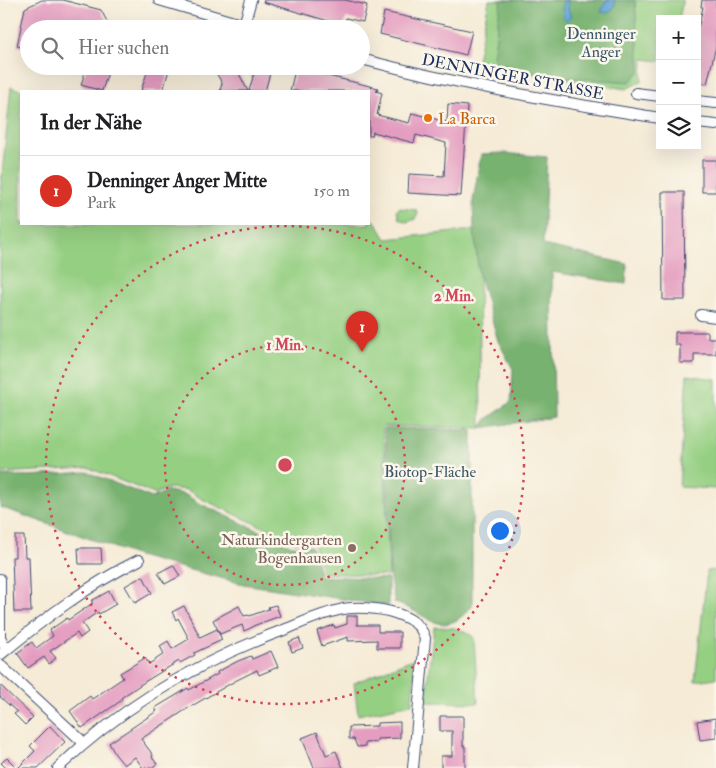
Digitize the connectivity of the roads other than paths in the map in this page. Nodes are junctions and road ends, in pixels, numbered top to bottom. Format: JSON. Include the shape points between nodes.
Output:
{"nodes":[{"id":1,"x":159,"y":0,"type":"edge"},
{"id":2,"x":250,"y":0,"type":"edge"},
{"id":3,"x":227,"y":20,"type":"edge"},
{"id":4,"x":245,"y":20,"type":"edge"},
{"id":5,"x":370,"y":61,"type":"edge"},
{"id":6,"x":636,"y":93,"type":"dead end"},
{"id":7,"x":656,"y":96,"type":"edge"},
{"id":8,"x":701,"y":101,"type":"edge"},
{"id":9,"x":716,"y":102,"type":"edge"},
{"id":10,"x":656,"y":117,"type":"edge"},
{"id":11,"x":701,"y":123,"type":"edge"},
{"id":12,"x":716,"y":125,"type":"edge"},
{"id":13,"x":700,"y":315,"type":"dead end"},
{"id":14,"x":716,"y":317,"type":"edge"},
{"id":15,"x":139,"y":560,"type":"dead end"},
{"id":16,"x":0,"y":579,"type":"edge"},
{"id":17,"x":3,"y":652,"type":"edge"},
{"id":18,"x":0,"y":665,"type":"edge"},
{"id":19,"x":84,"y":743,"type":"junction"},
{"id":20,"x":58,"y":768,"type":"edge"},
{"id":21,"x":413,"y":768,"type":"edge"}],
"edges":[{"from":1,"to":3,"type":"street"},
{"from":2,"to":4,"type":"street"},
{"from":5,"to":10,"type":"street","name":"DENNINGER STRASSE","via":[[479,87]]},
{"from":6,"to":7,"type":"street"},
{"from":8,"to":9,"type":"street"},
{"from":11,"to":12,"type":"street"},
{"from":13,"to":14,"type":"street"},
{"from":15,"to":17,"type":"street","via":[[114,572],[52,613]]},
{"from":16,"to":17,"type":"street"},
{"from":18,"to":19,"type":"street"},
{"from":19,"to":20,"type":"street"},
{"from":19,"to":21,"type":"street","via":[[160,690],[210,661],[340,609],[380,608],[405,616],[422,628],[425,638]]}]}
